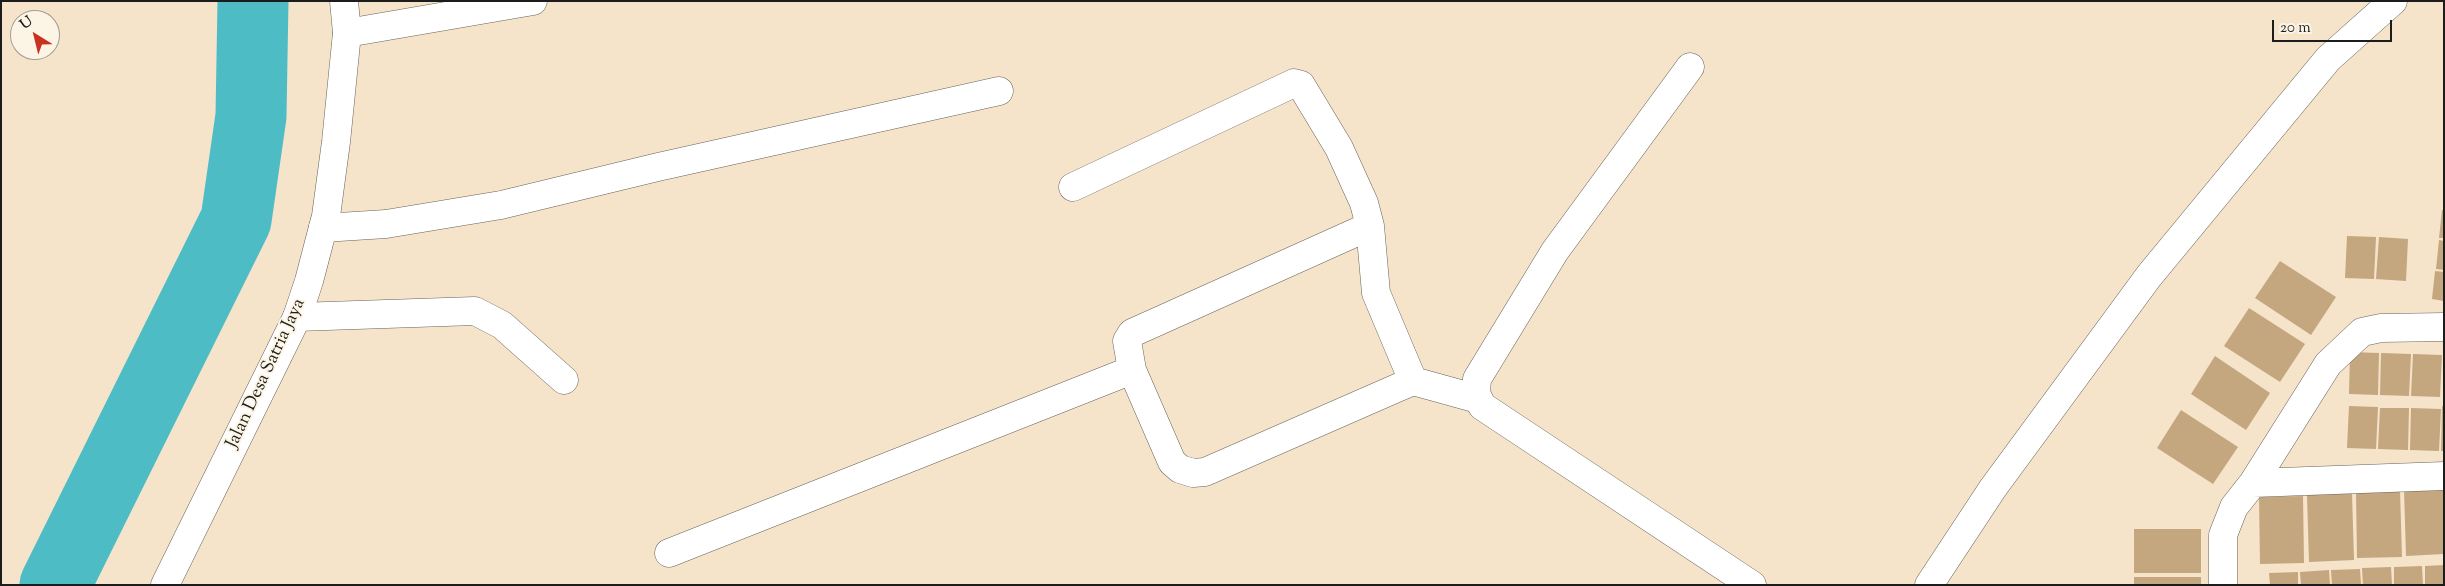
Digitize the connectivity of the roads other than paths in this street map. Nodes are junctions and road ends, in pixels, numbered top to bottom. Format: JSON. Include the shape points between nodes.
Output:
{"nodes":[{"id":1,"x":344,"y":1,"type":"edge"},
{"id":2,"x":533,"y":1,"type":"edge"},
{"id":3,"x":2393,"y":1,"type":"edge"},
{"id":4,"x":347,"y":33,"type":"junction"},
{"id":5,"x":1690,"y":67,"type":"dead end"},
{"id":6,"x":999,"y":91,"type":"dead end"},
{"id":7,"x":1074,"y":187,"type":"dead end"},
{"id":8,"x":1370,"y":226,"type":"junction"},
{"id":9,"x":323,"y":228,"type":"junction"},
{"id":10,"x":297,"y":317,"type":"junction"},
{"id":11,"x":2444,"y":326,"type":"edge"},
{"id":12,"x":1132,"y":370,"type":"junction"},
{"id":13,"x":564,"y":380,"type":"dead end"},
{"id":14,"x":1412,"y":381,"type":"junction"},
{"id":15,"x":1478,"y":398,"type":"junction"},
{"id":16,"x":2444,"y":476,"type":"edge"},
{"id":17,"x":2253,"y":483,"type":"junction"},
{"id":18,"x":669,"y":553,"type":"dead end"},
{"id":19,"x":165,"y":585,"type":"edge"},
{"id":20,"x":1752,"y":585,"type":"edge"},
{"id":21,"x":1929,"y":585,"type":"edge"},
{"id":22,"x":2223,"y":585,"type":"edge"}],
"edges":[{"from":1,"to":4,"type":"street","name":"Jalan Desa Satria Jaya"},
{"from":2,"to":4,"type":"street"},
{"from":3,"to":21,"type":"street","via":[[2328,60],[2149,276],[1992,488]]},
{"from":4,"to":9,"type":"street","name":"Jalan Desa Satria Jaya"},
{"from":5,"to":15,"type":"street","via":[[1555,251],[1477,378]]},
{"from":6,"to":9,"type":"street","via":[[501,205],[386,224]]},
{"from":7,"to":8,"type":"street","via":[[1296,82],[1301,85],[1339,148],[1364,204]]},
{"from":8,"to":12,"type":"street","via":[[1132,333],[1127,341]]},
{"from":8,"to":14,"type":"street","via":[[1376,293]]},
{"from":9,"to":10,"type":"street","name":"Jalan Desa Satria Jaya"},
{"from":10,"to":13,"type":"street","via":[[475,311],[502,325]]},
{"from":10,"to":19,"type":"street","name":"Jalan Desa Satria Jaya"},
{"from":11,"to":17,"type":"street","via":[[2381,328],[2362,332],[2328,364]]},
{"from":12,"to":14,"type":"street","via":[[1172,462],[1193,473],[1205,472]]},
{"from":12,"to":18,"type":"street"},
{"from":14,"to":15,"type":"street"},
{"from":15,"to":20,"type":"street","via":[[1482,406]]},
{"from":16,"to":17,"type":"street"},
{"from":17,"to":22,"type":"street","via":[[2234,507],[2223,535]]}]}
